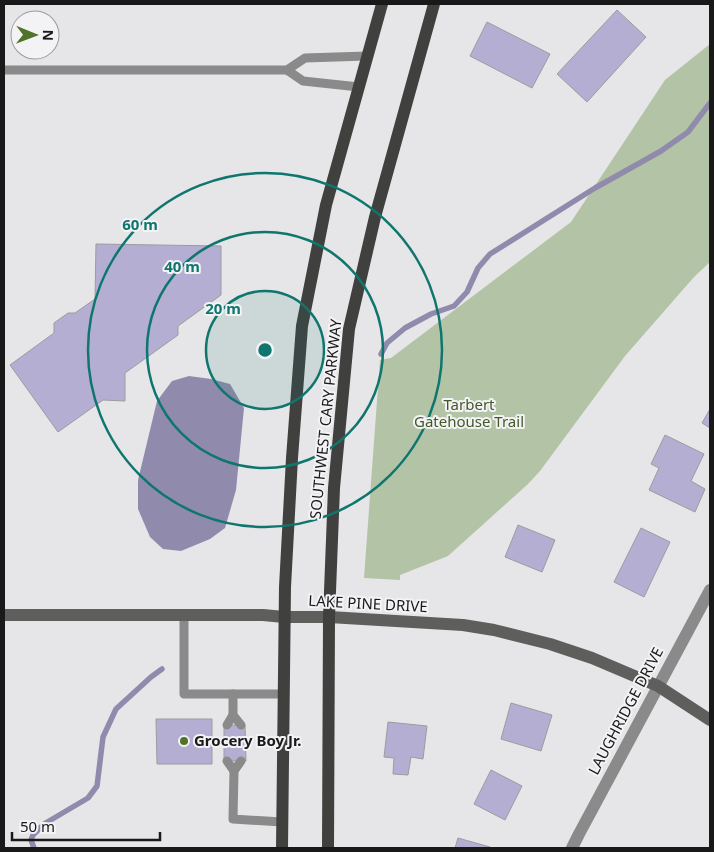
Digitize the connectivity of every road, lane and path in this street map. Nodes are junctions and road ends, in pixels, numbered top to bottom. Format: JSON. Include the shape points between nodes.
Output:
{"nodes":[{"id":1,"x":382,"y":4,"type":"edge"},
{"id":2,"x":434,"y":4,"type":"edge"},
{"id":3,"x":367,"y":56,"type":"junction"},
{"id":4,"x":4,"y":70,"type":"edge"},
{"id":5,"x":287,"y":70,"type":"junction"},
{"id":6,"x":359,"y":87,"type":"junction"},
{"id":7,"x":710,"y":590,"type":"edge"},
{"id":8,"x":4,"y":615,"type":"edge"},
{"id":9,"x":184,"y":615,"type":"junction"},
{"id":10,"x":284,"y":616,"type":"junction"},
{"id":11,"x":329,"y":617,"type":"junction"},
{"id":12,"x":658,"y":686,"type":"junction"},
{"id":13,"x":233,"y":694,"type":"junction"},
{"id":14,"x":284,"y":694,"type":"junction"},
{"id":15,"x":233,"y":716,"type":"junction"},
{"id":16,"x":710,"y":720,"type":"edge"},
{"id":17,"x":227,"y":725,"type":"dead end"},
{"id":18,"x":241,"y":725,"type":"dead end"},
{"id":19,"x":227,"y":761,"type":"dead end"},
{"id":20,"x":241,"y":761,"type":"dead end"},
{"id":21,"x":234,"y":771,"type":"junction"},
{"id":22,"x":282,"y":822,"type":"junction"},
{"id":23,"x":282,"y":848,"type":"edge"},
{"id":24,"x":328,"y":848,"type":"edge"},
{"id":25,"x":572,"y":848,"type":"edge"}],
"edges":[{"from":1,"to":3,"type":"main road","name":"SOUTHWEST CARY PARKWAY"},
{"from":2,"to":11,"type":"main road","name":"SOUTHWEST CARY PARKWAY","via":[[375,217],[349,329],[334,488]]},
{"from":3,"to":5,"type":"lane","via":[[305,58]]},
{"from":3,"to":6,"type":"main road","name":"SOUTHWEST CARY PARKWAY"},
{"from":4,"to":5,"type":"lane"},
{"from":5,"to":6,"type":"lane","via":[[303,81]]},
{"from":6,"to":10,"type":"main road","name":"SOUTHWEST CARY PARKWAY","via":[[326,205],[302,326]]},
{"from":7,"to":12,"type":"street","name":"LAUGHRIDGE DRIVE"},
{"from":8,"to":9,"type":"street","name":"LAKE PINE DRIVE"},
{"from":9,"to":10,"type":"street","name":"LAKE PINE DRIVE"},
{"from":9,"to":13,"type":"lane","via":[[184,694]]},
{"from":10,"to":11,"type":"street","name":"LAKE PINE DRIVE"},
{"from":10,"to":14,"type":"main road","name":"SOUTHWEST CARY PARKWAY"},
{"from":11,"to":12,"type":"street","name":"LAKE PINE DRIVE","via":[[463,625],[494,630],[592,658]]},
{"from":11,"to":24,"type":"main road","name":"SOUTHWEST CARY PARKWAY"},
{"from":12,"to":16,"type":"street","name":"LAKE PINE DRIVE"},
{"from":12,"to":25,"type":"street","name":"LAUGHRIDGE DRIVE"},
{"from":13,"to":14,"type":"lane"},
{"from":13,"to":15,"type":"lane"},
{"from":14,"to":22,"type":"main road","name":"SOUTHWEST CARY PARKWAY"},
{"from":15,"to":17,"type":"lane"},
{"from":15,"to":18,"type":"lane"},
{"from":19,"to":21,"type":"lane"},
{"from":20,"to":21,"type":"lane"},
{"from":21,"to":22,"type":"lane","via":[[233,819]]},
{"from":22,"to":23,"type":"main road","name":"SOUTHWEST CARY PARKWAY"}]}
